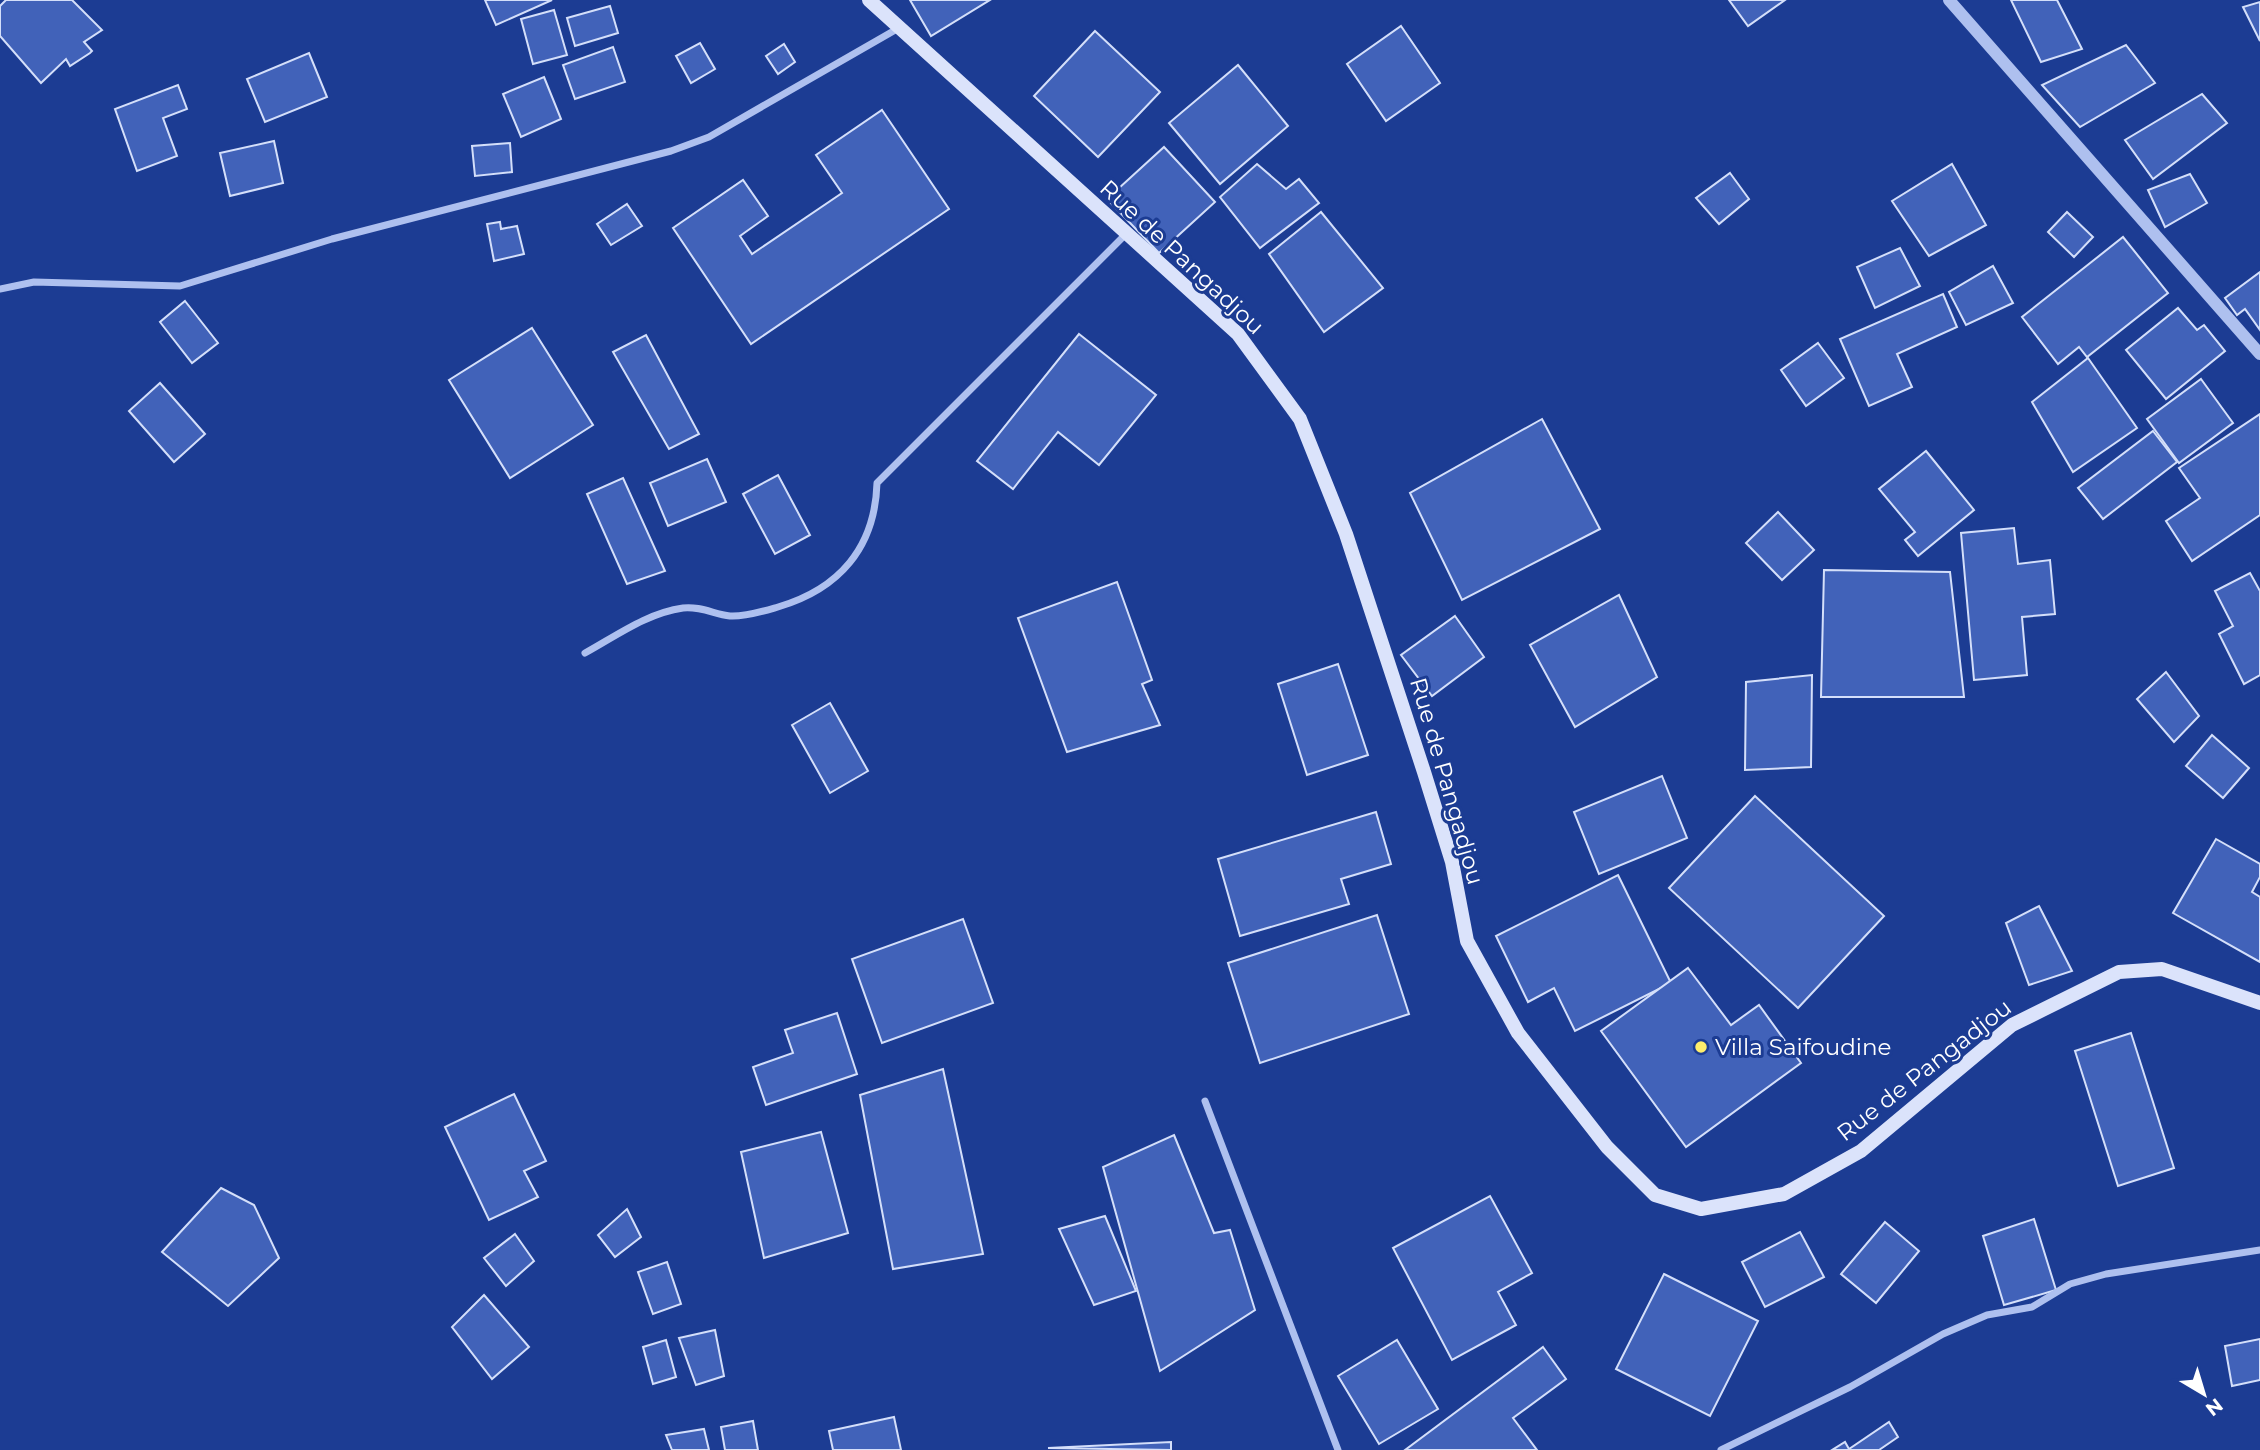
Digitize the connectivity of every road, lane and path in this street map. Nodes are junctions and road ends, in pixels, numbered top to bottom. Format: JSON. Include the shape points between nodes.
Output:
{"nodes":[{"id":1,"x":869,"y":0,"type":"edge"},
{"id":2,"x":1949,"y":0,"type":"edge"},
{"id":3,"x":897,"y":29,"type":"junction"},
{"id":4,"x":1126,"y":234,"type":"junction"},
{"id":5,"x":0,"y":289,"type":"edge"},
{"id":6,"x":2260,"y":355,"type":"edge"},
{"id":7,"x":585,"y":653,"type":"dead end"},
{"id":8,"x":2260,"y":1003,"type":"edge"},
{"id":9,"x":1205,"y":1101,"type":"dead end"},
{"id":10,"x":2260,"y":1250,"type":"edge"},
{"id":11,"x":1338,"y":1450,"type":"edge"},
{"id":12,"x":1721,"y":1450,"type":"edge"}],
"edges":[{"from":1,"to":3,"type":"main road","name":"Rue de Pangadjou"},
{"from":2,"to":6,"type":"street"},
{"from":3,"to":4,"type":"main road","name":"Rue de Pangadjou"},
{"from":3,"to":5,"type":"street","via":[[709,137],[671,151],[332,239],[180,286],[34,282]]},
{"from":4,"to":7,"type":"street","via":[[877,484],[866,540],[842,572],[805,599],[731,616],[683,608],[651,617]]},
{"from":4,"to":8,"type":"main road","name":"Rue de Pangadjou","via":[[1238,334],[1300,419],[1346,534],[1424,772],[1452,862],[1467,941],[1518,1033],[1607,1147],[1655,1195],[1700,1209],[1784,1194],[1861,1151],[2012,1025],[2119,972],[2162,969]]},
{"from":9,"to":11,"type":"street"},
{"from":10,"to":12,"type":"street","via":[[2106,1274],[2070,1284],[2032,1307],[1987,1315],[1943,1334],[1850,1387]]}]}
